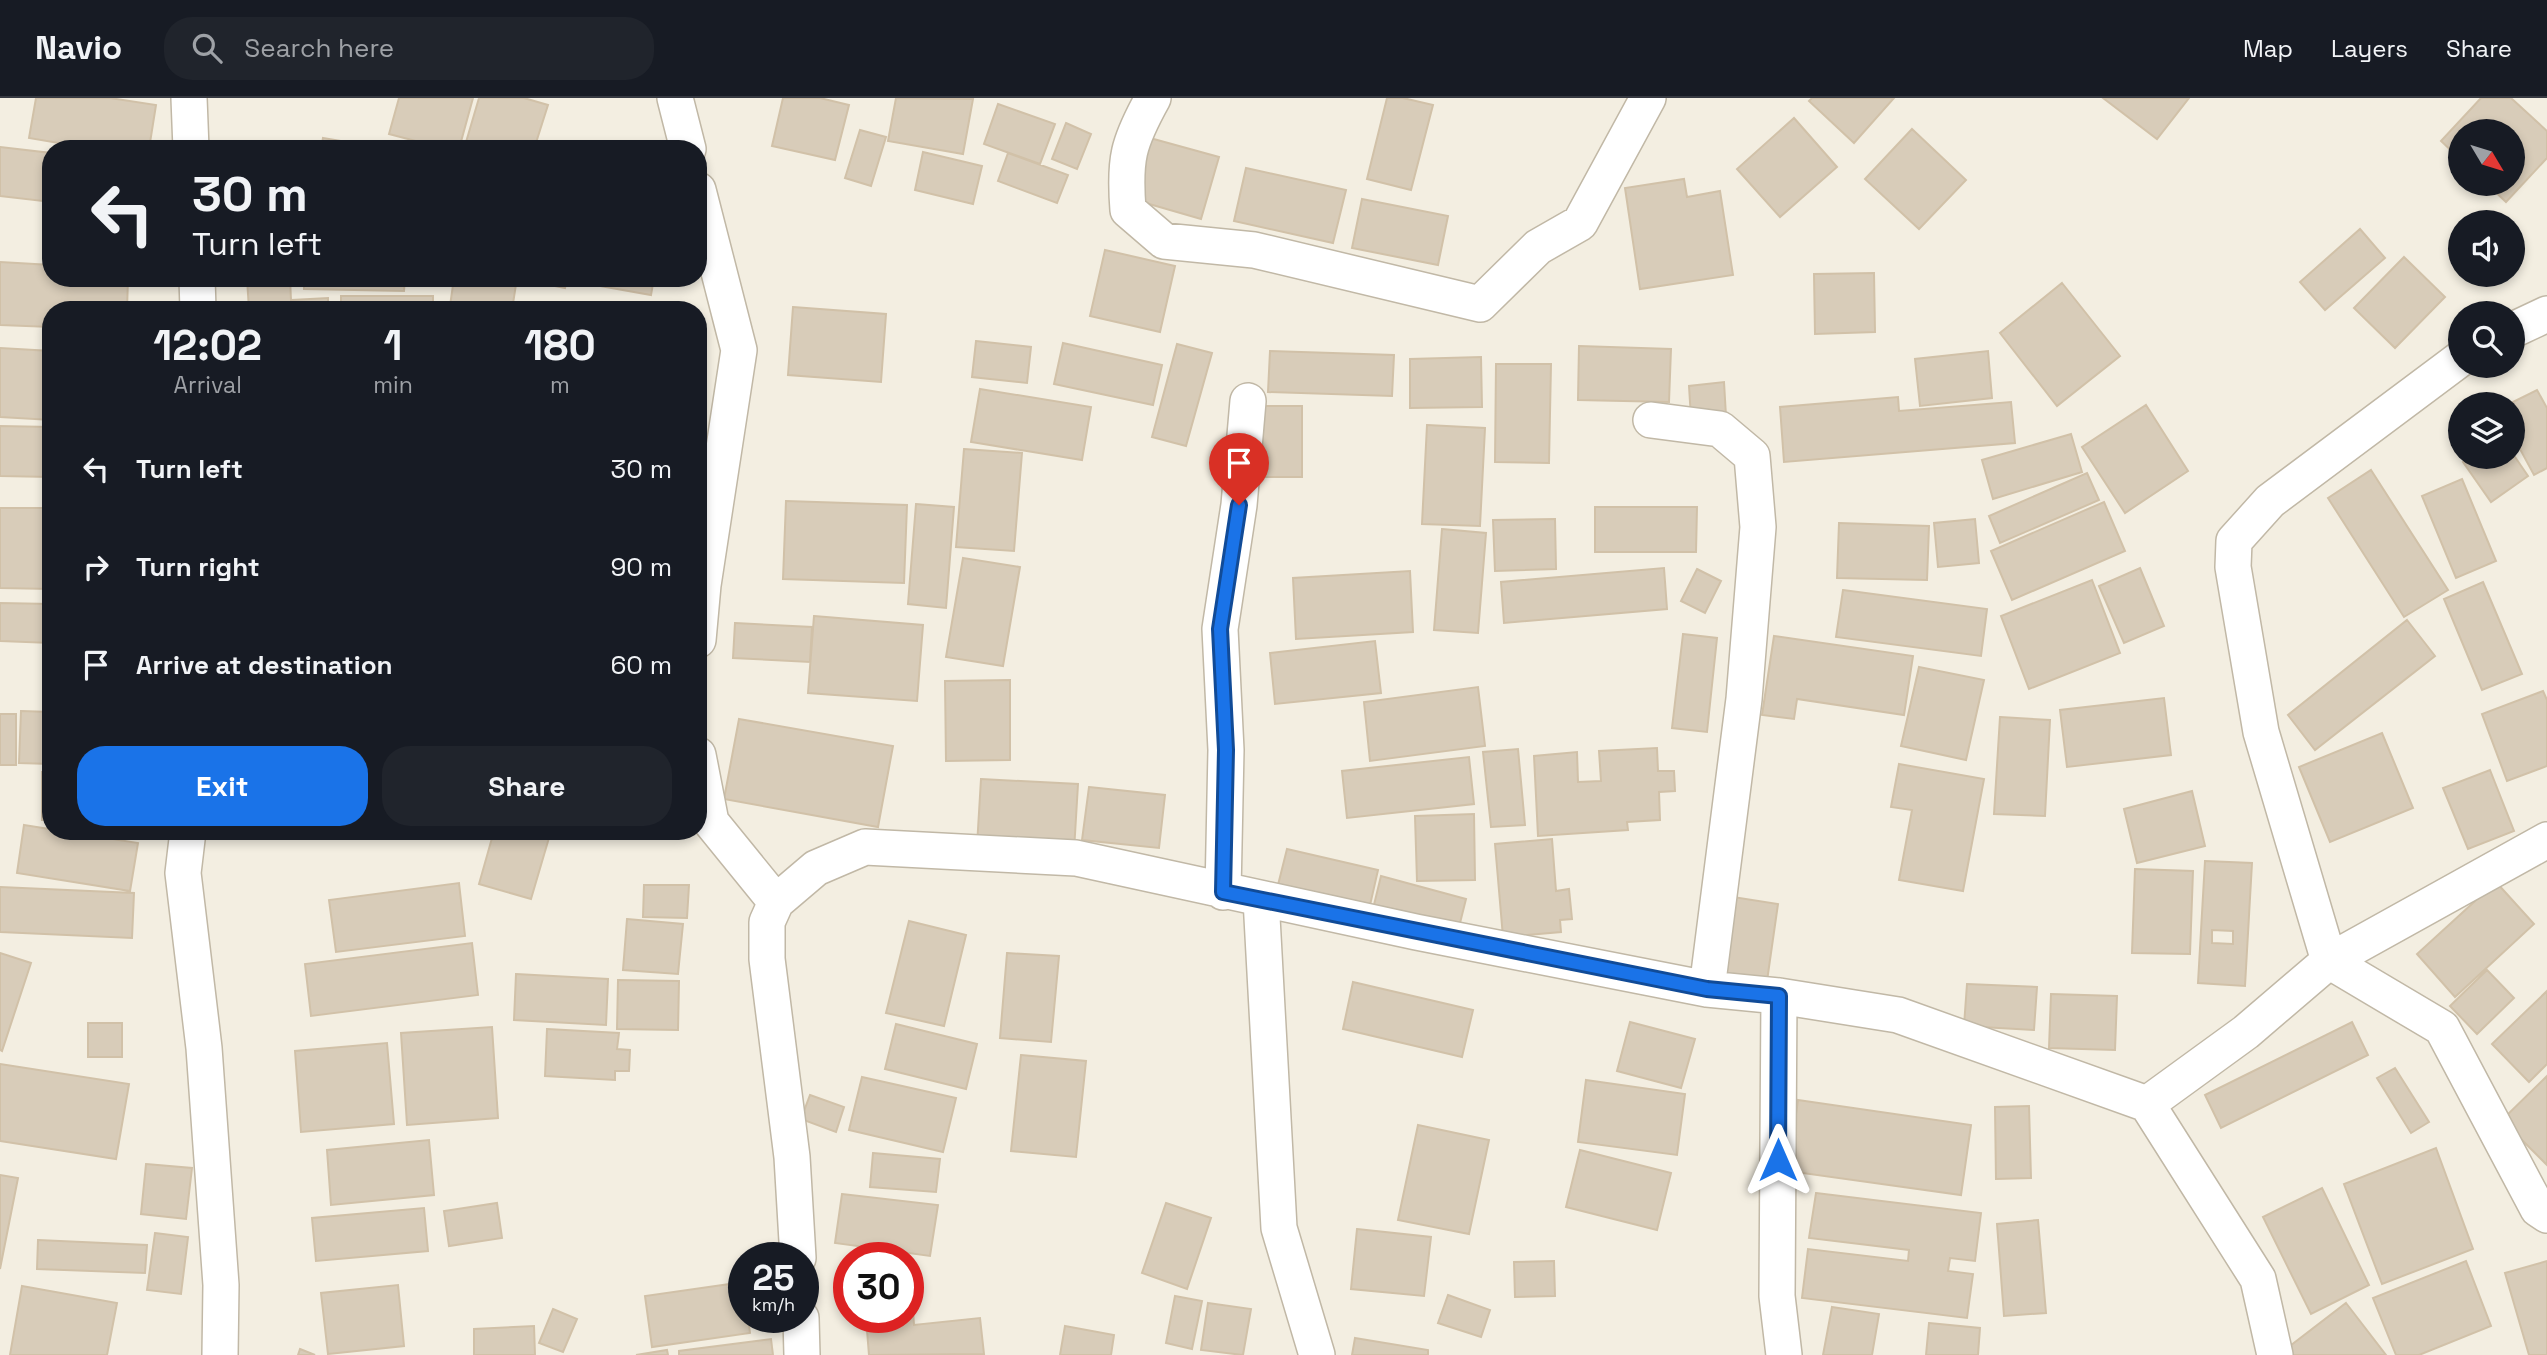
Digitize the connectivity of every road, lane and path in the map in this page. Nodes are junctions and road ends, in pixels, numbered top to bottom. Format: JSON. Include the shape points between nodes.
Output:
{"nodes":[{"id":1,"x":189,"y":98,"type":"edge"},
{"id":2,"x":675,"y":98,"type":"edge"},
{"id":3,"x":1153,"y":98,"type":"edge"},
{"id":4,"x":1648,"y":98,"type":"edge"},
{"id":5,"x":191,"y":140,"type":"edge"},
{"id":6,"x":686,"y":140,"type":"edge"},
{"id":7,"x":707,"y":225,"type":"edge"},
{"id":8,"x":2547,"y":314,"type":"edge"},
{"id":9,"x":2525,"y":324,"type":"edge"},
{"id":10,"x":2448,"y":368,"type":"edge"},
{"id":11,"x":1248,"y":401,"type":"dead end"},
{"id":12,"x":1651,"y":420,"type":"dead end"},
{"id":13,"x":707,"y":559,"type":"edge"},
{"id":14,"x":707,"y":803,"type":"edge"},
{"id":15,"x":187,"y":840,"type":"edge"},
{"id":16,"x":2547,"y":840,"type":"edge"},
{"id":17,"x":1223,"y":892,"type":"junction"},
{"id":18,"x":1261,"y":899,"type":"junction"},
{"id":19,"x":776,"y":902,"type":"junction"},
{"id":20,"x":2329,"y":961,"type":"junction"},
{"id":21,"x":1707,"y":989,"type":"junction"},
{"id":22,"x":1779,"y":996,"type":"junction"},
{"id":23,"x":2147,"y":1104,"type":"junction"},
{"id":24,"x":2547,"y":1215,"type":"edge"},
{"id":25,"x":797,"y":1242,"type":"edge"},
{"id":26,"x":801,"y":1333,"type":"edge"},
{"id":27,"x":220,"y":1355,"type":"edge"},
{"id":28,"x":802,"y":1355,"type":"edge"},
{"id":29,"x":1317,"y":1355,"type":"edge"},
{"id":30,"x":1784,"y":1355,"type":"edge"},
{"id":31,"x":2275,"y":1355,"type":"edge"}],
"edges":[{"from":1,"to":5,"type":"street"},
{"from":2,"to":6,"type":"street"},
{"from":3,"to":4,"type":"street","via":[[1137,126],[1125,167],[1128,210],[1164,241],[1254,250],[1480,304],[1538,247],[1580,223]]},
{"from":7,"to":13,"type":"street","via":[[739,350]]},
{"from":8,"to":9,"type":"street"},
{"from":10,"to":20,"type":"street","via":[[2270,501],[2234,541],[2233,567],[2261,732]]},
{"from":11,"to":17,"type":"street","via":[[1239,505],[1220,629],[1226,750]]},
{"from":12,"to":21,"type":"street","via":[[1720,429],[1752,456],[1758,527],[1753,593]]},
{"from":14,"to":19,"type":"street","via":[[711,822]]},
{"from":15,"to":27,"type":"street","via":[[183,873],[204,1048],[221,1285]]},
{"from":16,"to":20,"type":"street"},
{"from":17,"to":18,"type":"street"},
{"from":17,"to":19,"type":"street","via":[[1076,858],[865,848],[816,868]]},
{"from":18,"to":21,"type":"street"},
{"from":18,"to":29,"type":"street","via":[[1279,1228]]},
{"from":19,"to":25,"type":"street","via":[[767,922],[767,959],[792,1157]]},
{"from":20,"to":23,"type":"street","via":[[2246,1032]]},
{"from":20,"to":24,"type":"street","via":[[2442,1028],[2538,1209]]},
{"from":21,"to":22,"type":"street"},
{"from":22,"to":23,"type":"street","via":[[1898,1015]]},
{"from":22,"to":30,"type":"street","via":[[1777,1296]]},
{"from":23,"to":31,"type":"street","via":[[2258,1279]]},
{"from":26,"to":28,"type":"street"}]}
